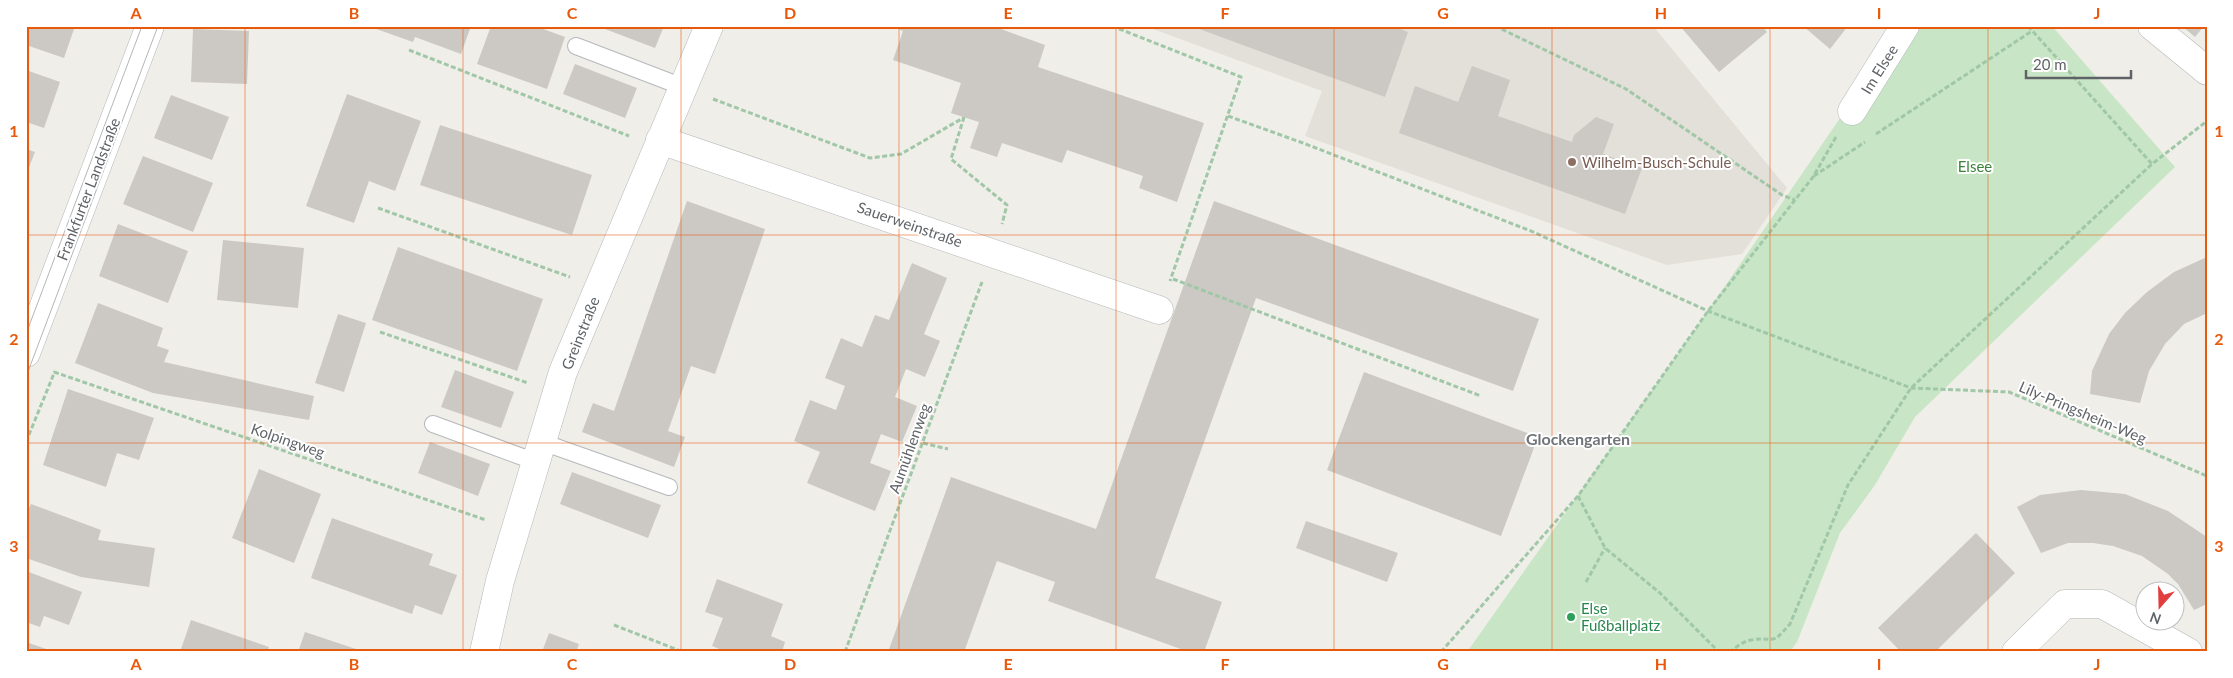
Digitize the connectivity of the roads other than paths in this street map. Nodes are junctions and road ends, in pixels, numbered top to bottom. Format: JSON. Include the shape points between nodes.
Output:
{"nodes":[{"id":1,"x":150,"y":26,"type":"edge"},
{"id":2,"x":709,"y":26,"type":"edge"},
{"id":3,"x":1905,"y":26,"type":"edge"},
{"id":4,"x":2152,"y":26,"type":"edge"},
{"id":5,"x":576,"y":46,"type":"dead end"},
{"id":6,"x":2207,"y":71,"type":"edge"},
{"id":7,"x":683,"y":87,"type":"junction"},
{"id":8,"x":1852,"y":111,"type":"road end"},
{"id":9,"x":659,"y":144,"type":"junction"},
{"id":10,"x":1159,"y":310,"type":"road end"},
{"id":11,"x":26,"y":353,"type":"edge"},
{"id":12,"x":433,"y":424,"type":"dead end"},
{"id":13,"x":539,"y":452,"type":"junction"},
{"id":14,"x":669,"y":487,"type":"dead end"},
{"id":15,"x":484,"y":652,"type":"edge"},
{"id":16,"x":2016,"y":652,"type":"edge"},
{"id":17,"x":2188,"y":652,"type":"edge"}],
"edges":[{"from":1,"to":11,"type":"street","name":"Frankfurter Landstraße"},
{"from":2,"to":7,"type":"street","name":"Greinstraße"},
{"from":3,"to":8,"type":"street","name":"Im Elsee"},
{"from":4,"to":6,"type":"street"},
{"from":5,"to":7,"type":"lane"},
{"from":7,"to":9,"type":"street","name":"Greinstraße"},
{"from":9,"to":10,"type":"street","name":"Sauerweinstraße","via":[[993,252]]},
{"from":9,"to":13,"type":"street","name":"Greinstraße","via":[[563,372]]},
{"from":12,"to":13,"type":"lane"},
{"from":13,"to":14,"type":"lane"},
{"from":13,"to":15,"type":"street","name":"Greinstraße","via":[[500,581]]},
{"from":16,"to":17,"type":"street","via":[[2066,604],[2102,604]]}]}
